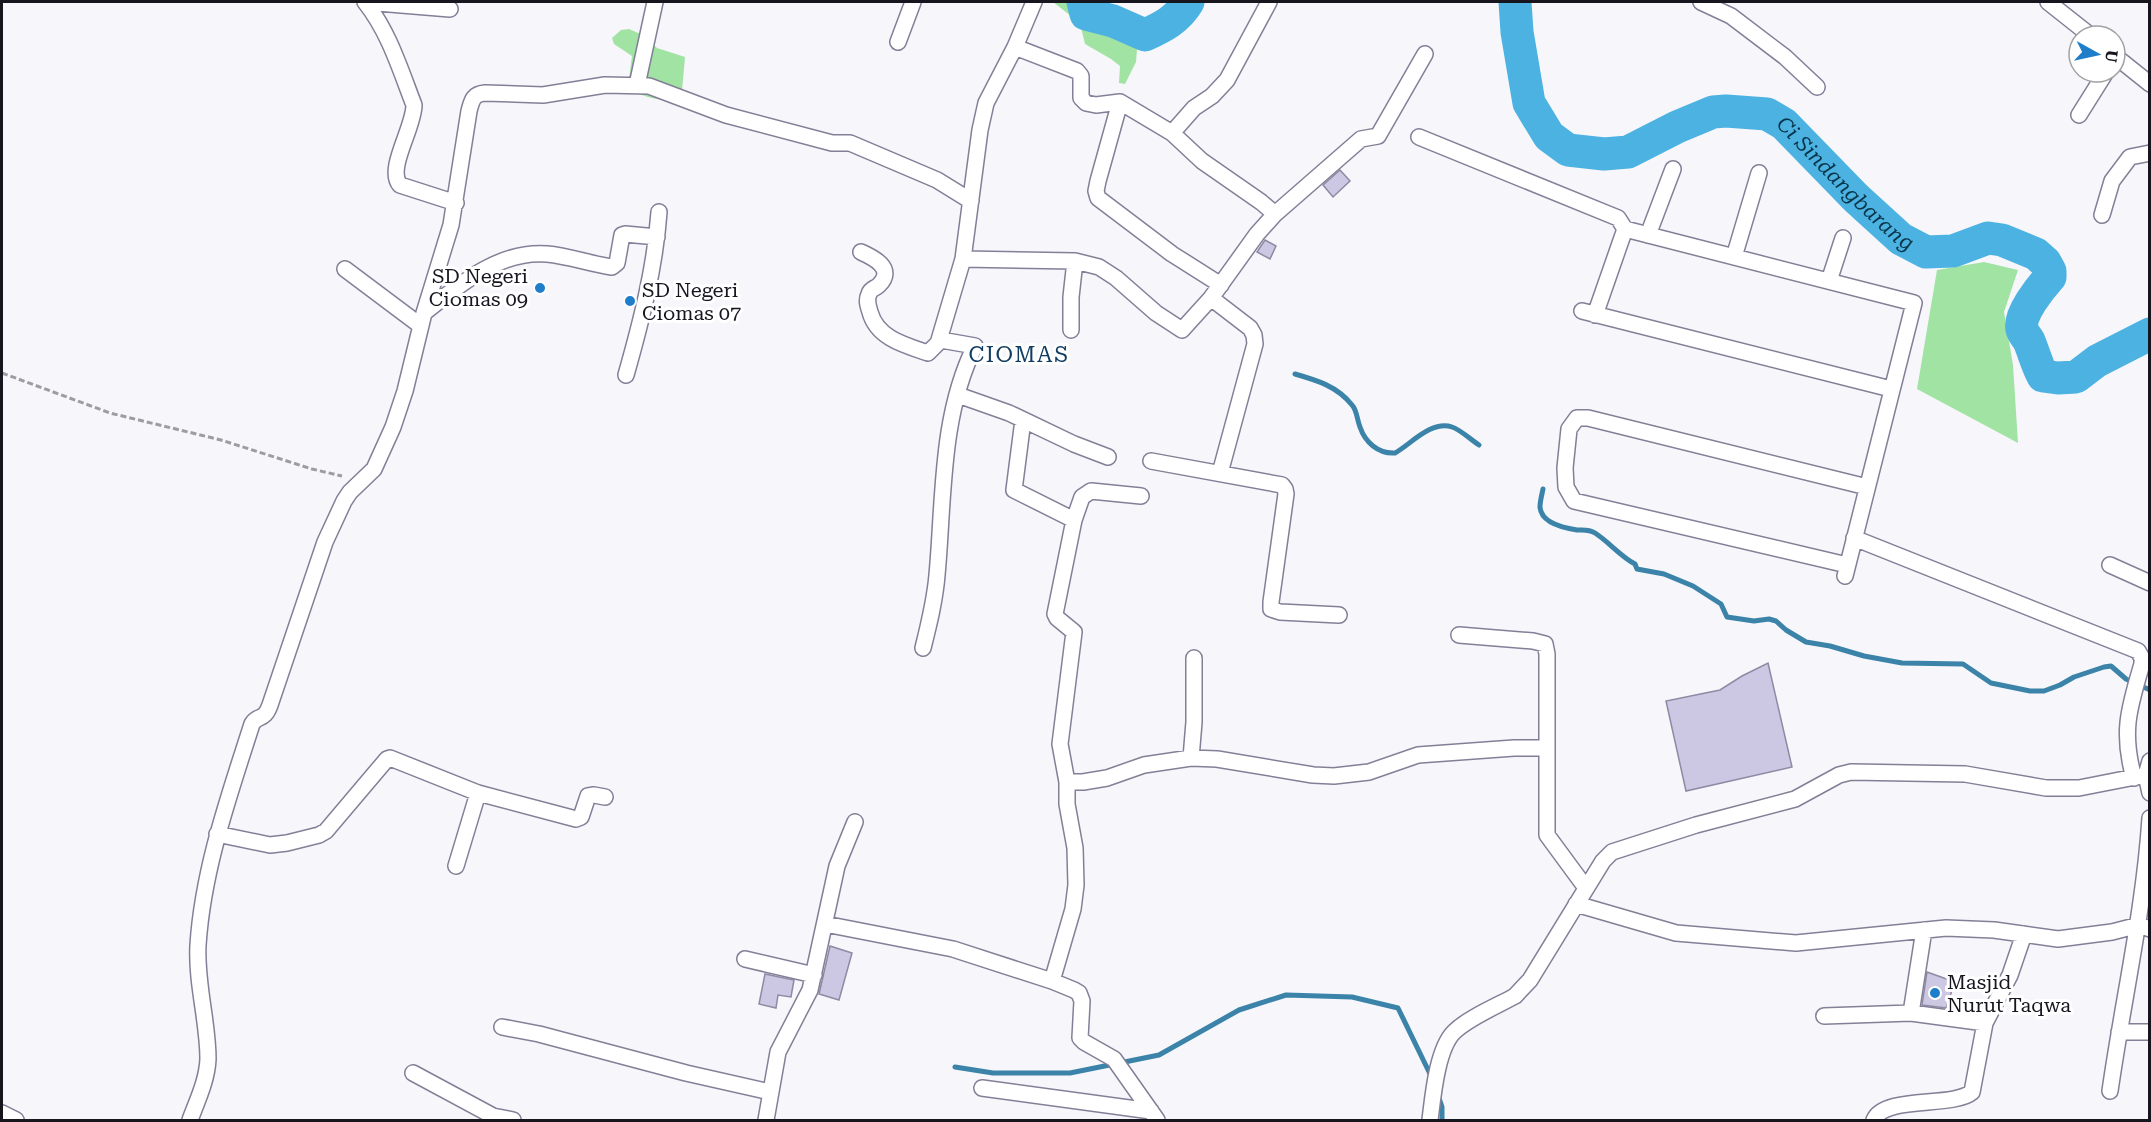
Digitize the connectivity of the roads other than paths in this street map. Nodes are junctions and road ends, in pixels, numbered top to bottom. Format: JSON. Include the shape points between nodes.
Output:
{"nodes":[{"id":1,"x":365,"y":2,"type":"edge"},
{"id":2,"x":655,"y":2,"type":"edge"},
{"id":3,"x":913,"y":2,"type":"edge"},
{"id":4,"x":1032,"y":2,"type":"edge"},
{"id":5,"x":1269,"y":2,"type":"edge"},
{"id":6,"x":1701,"y":2,"type":"edge"},
{"id":7,"x":2048,"y":2,"type":"edge"},
{"id":8,"x":450,"y":9,"type":"dead end"},
{"id":9,"x":2076,"y":24,"type":"edge"},
{"id":10,"x":898,"y":42,"type":"dead end"},
{"id":11,"x":1015,"y":47,"type":"junction"},
{"id":12,"x":1425,"y":54,"type":"dead end"},
{"id":13,"x":2127,"y":66,"type":"edge"},
{"id":14,"x":2098,"y":84,"type":"edge"},
{"id":15,"x":2150,"y":84,"type":"edge"},
{"id":16,"x":637,"y":85,"type":"junction"},
{"id":17,"x":1817,"y":87,"type":"dead end"},
{"id":18,"x":1120,"y":102,"type":"junction"},
{"id":19,"x":2079,"y":115,"type":"dead end"},
{"id":20,"x":1172,"y":133,"type":"junction"},
{"id":21,"x":1419,"y":137,"type":"dead end"},
{"id":22,"x":2150,"y":153,"type":"edge"},
{"id":23,"x":1673,"y":169,"type":"dead end"},
{"id":24,"x":1760,"y":173,"type":"dead end"},
{"id":25,"x":971,"y":201,"type":"junction"},
{"id":26,"x":456,"y":203,"type":"junction"},
{"id":27,"x":659,"y":212,"type":"dead end"},
{"id":28,"x":1275,"y":214,"type":"junction"},
{"id":29,"x":2102,"y":215,"type":"dead end"},
{"id":30,"x":1625,"y":229,"type":"junction"},
{"id":31,"x":1648,"y":235,"type":"junction"},
{"id":32,"x":657,"y":237,"type":"junction"},
{"id":33,"x":1844,"y":238,"type":"dead end"},
{"id":34,"x":861,"y":252,"type":"dead end"},
{"id":35,"x":1734,"y":257,"type":"junction"},
{"id":36,"x":963,"y":259,"type":"junction"},
{"id":37,"x":1075,"y":261,"type":"junction"},
{"id":38,"x":345,"y":269,"type":"dead end"},
{"id":39,"x":1829,"y":281,"type":"junction"},
{"id":40,"x":1221,"y":285,"type":"junction"},
{"id":41,"x":1211,"y":298,"type":"junction"},
{"id":42,"x":422,"y":320,"type":"junction"},
{"id":43,"x":1071,"y":330,"type":"dead end"},
{"id":44,"x":939,"y":340,"type":"junction"},
{"id":45,"x":626,"y":375,"type":"dead end"},
{"id":46,"x":1891,"y":389,"type":"junction"},
{"id":47,"x":958,"y":396,"type":"junction"},
{"id":48,"x":1023,"y":420,"type":"junction"},
{"id":49,"x":1107,"y":457,"type":"dead end"},
{"id":50,"x":1151,"y":461,"type":"dead end"},
{"id":51,"x":1220,"y":473,"type":"junction"},
{"id":52,"x":1866,"y":487,"type":"junction"},
{"id":53,"x":1141,"y":496,"type":"dead end"},
{"id":54,"x":1074,"y":520,"type":"junction"},
{"id":55,"x":1854,"y":538,"type":"junction"},
{"id":56,"x":2110,"y":565,"type":"dead end"},
{"id":57,"x":2150,"y":584,"type":"edge"},
{"id":58,"x":1339,"y":615,"type":"dead end"},
{"id":59,"x":1459,"y":636,"type":"dead end"},
{"id":60,"x":923,"y":648,"type":"dead end"},
{"id":61,"x":1194,"y":658,"type":"dead end"},
{"id":62,"x":1546,"y":748,"type":"junction"},
{"id":63,"x":1191,"y":758,"type":"junction"},
{"id":64,"x":2145,"y":772,"type":"edge"},
{"id":65,"x":1067,"y":782,"type":"junction"},
{"id":66,"x":478,"y":793,"type":"junction"},
{"id":67,"x":2150,"y":793,"type":"edge"},
{"id":68,"x":605,"y":797,"type":"dead end"},
{"id":69,"x":2150,"y":818,"type":"edge"},
{"id":70,"x":855,"y":822,"type":"dead end"},
{"id":71,"x":217,"y":834,"type":"junction"},
{"id":72,"x":456,"y":866,"type":"dead end"},
{"id":73,"x":1586,"y":888,"type":"junction"},
{"id":74,"x":1576,"y":904,"type":"junction"},
{"id":75,"x":825,"y":924,"type":"junction"},
{"id":76,"x":2144,"y":927,"type":"edge"},
{"id":77,"x":1924,"y":930,"type":"junction"},
{"id":78,"x":2024,"y":934,"type":"junction"},
{"id":79,"x":2142,"y":946,"type":"edge"},
{"id":80,"x":745,"y":960,"type":"dead end"},
{"id":81,"x":814,"y":975,"type":"junction"},
{"id":82,"x":1052,"y":981,"type":"junction"},
{"id":83,"x":1911,"y":1013,"type":"junction"},
{"id":84,"x":1824,"y":1016,"type":"dead end"},
{"id":85,"x":1985,"y":1023,"type":"junction"},
{"id":86,"x":502,"y":1027,"type":"dead end"},
{"id":87,"x":2119,"y":1032,"type":"junction"},
{"id":88,"x":2150,"y":1032,"type":"edge"},
{"id":89,"x":413,"y":1073,"type":"dead end"},
{"id":90,"x":982,"y":1088,"type":"dead end"},
{"id":91,"x":2110,"y":1091,"type":"dead end"},
{"id":92,"x":770,"y":1092,"type":"junction"},
{"id":93,"x":2,"y":1113,"type":"edge"},
{"id":94,"x":1154,"y":1116,"type":"edge"},
{"id":95,"x":16,"y":1120,"type":"edge"},
{"id":96,"x":190,"y":1120,"type":"edge"},
{"id":97,"x":513,"y":1120,"type":"edge"},
{"id":98,"x":766,"y":1120,"type":"edge"},
{"id":99,"x":1430,"y":1120,"type":"edge"},
{"id":100,"x":1874,"y":1120,"type":"edge"}],
"edges":[{"from":1,"to":8,"type":"street"},
{"from":1,"to":26,"type":"street","via":[[388,38],[414,105],[414,116],[398,158],[397,182]]},
{"from":2,"to":16,"type":"street"},
{"from":3,"to":10,"type":"street"},
{"from":4,"to":11,"type":"street"},
{"from":5,"to":20,"type":"street","via":[[1222,86],[1194,108]]},
{"from":6,"to":17,"type":"street","via":[[1731,16]]},
{"from":7,"to":9,"type":"street"},
{"from":11,"to":18,"type":"street","via":[[1077,71],[1081,76],[1081,98],[1086,103]]},
{"from":11,"to":25,"type":"street","via":[[986,103]]},
{"from":12,"to":28,"type":"street","via":[[1378,136],[1361,139]]},
{"from":13,"to":15,"type":"street"},
{"from":14,"to":19,"type":"street"},
{"from":16,"to":25,"type":"street","via":[[726,115],[832,143],[850,143],[937,180]]},
{"from":16,"to":26,"type":"street","via":[[605,85],[543,94],[477,93],[469,111]]},
{"from":18,"to":20,"type":"street"},
{"from":18,"to":40,"type":"street","via":[[1098,181],[1098,198]]},
{"from":20,"to":28,"type":"street","via":[[1202,162]]},
{"from":21,"to":30,"type":"street","via":[[1618,218]]},
{"from":22,"to":29,"type":"street","via":[[2130,157],[2112,181]]},
{"from":23,"to":31,"type":"street"},
{"from":24,"to":35,"type":"street"},
{"from":25,"to":36,"type":"street"},
{"from":26,"to":42,"type":"street"},
{"from":27,"to":32,"type":"street"},
{"from":28,"to":40,"type":"street"},
{"from":30,"to":31,"type":"street"},
{"from":30,"to":46,"type":"street","via":[[1588,313]]},
{"from":31,"to":35,"type":"street"},
{"from":32,"to":42,"type":"street","via":[[622,235],[617,263],[612,267],[551,254],[504,260],[468,279]]},
{"from":32,"to":45,"type":"street"},
{"from":33,"to":39,"type":"street"},
{"from":34,"to":44,"type":"street","via":[[876,258],[883,268],[881,283],[867,298],[877,328],[927,353]]},
{"from":35,"to":39,"type":"street"},
{"from":36,"to":37,"type":"street"},
{"from":36,"to":44,"type":"street"},
{"from":37,"to":41,"type":"street","via":[[1099,267],[1182,330]]},
{"from":37,"to":43,"type":"street"},
{"from":38,"to":42,"type":"street"},
{"from":39,"to":46,"type":"street","via":[[1914,303]]},
{"from":40,"to":41,"type":"street"},
{"from":41,"to":51,"type":"street","via":[[1254,335]]},
{"from":42,"to":71,"type":"street","via":[[393,427],[374,469],[344,501],[325,542],[270,705],[265,716],[252,724]]},
{"from":44,"to":47,"type":"street","via":[[975,346]]},
{"from":46,"to":52,"type":"street"},
{"from":47,"to":48,"type":"street"},
{"from":47,"to":60,"type":"street","via":[[941,504],[937,577]]},
{"from":48,"to":49,"type":"street"},
{"from":48,"to":54,"type":"street","via":[[1014,490]]},
{"from":50,"to":51,"type":"street"},
{"from":51,"to":58,"type":"street","via":[[1277,483],[1285,489],[1271,609]]},
{"from":52,"to":55,"type":"street"},
{"from":52,"to":55,"type":"street","via":[[1588,418],[1577,418],[1569,429],[1566,487],[1574,501],[1846,570]]},
{"from":53,"to":54,"type":"street","via":[[1090,491],[1082,496]]},
{"from":54,"to":65,"type":"street","via":[[1055,614],[1074,632],[1060,734]]},
{"from":55,"to":64,"type":"street","via":[[2138,651],[2142,658],[2127,717],[2127,752]]},
{"from":56,"to":57,"type":"street"},
{"from":59,"to":62,"type":"street","via":[[1545,644]]},
{"from":61,"to":63,"type":"street"},
{"from":62,"to":63,"type":"street","via":[[1419,755],[1369,772],[1334,776]]},
{"from":62,"to":73,"type":"street","via":[[1547,835]]},
{"from":63,"to":65,"type":"street","via":[[1144,765],[1107,778]]},
{"from":64,"to":67,"type":"street"},
{"from":64,"to":73,"type":"street","via":[[2102,785],[2046,788],[1965,774],[1851,772],[1795,799],[1618,849],[1607,855]]},
{"from":65,"to":82,"type":"street","via":[[1076,885]]},
{"from":66,"to":68,"type":"street","via":[[576,819],[581,817],[588,796]]},
{"from":66,"to":71,"type":"street","via":[[390,758],[332,826],[319,835],[270,845]]},
{"from":66,"to":72,"type":"street"},
{"from":69,"to":76,"type":"street"},
{"from":70,"to":75,"type":"street","via":[[837,866]]},
{"from":71,"to":96,"type":"street","via":[[198,947],[208,1060]]},
{"from":73,"to":74,"type":"street"},
{"from":74,"to":77,"type":"street","via":[[1676,933],[1796,943]]},
{"from":74,"to":99,"type":"street","via":[[1522,990],[1462,1026],[1448,1040],[1434,1083]]},
{"from":75,"to":81,"type":"street"},
{"from":75,"to":82,"type":"street","via":[[954,949]]},
{"from":76,"to":78,"type":"street","via":[[2068,939]]},
{"from":76,"to":79,"type":"street"},
{"from":77,"to":78,"type":"street"},
{"from":77,"to":83,"type":"street"},
{"from":78,"to":85,"type":"street","via":[[2010,975]]},
{"from":79,"to":87,"type":"street"},
{"from":80,"to":81,"type":"street"},
{"from":81,"to":92,"type":"street","via":[[803,1005],[780,1045]]},
{"from":82,"to":94,"type":"street","via":[[1079,993],[1080,1038],[1114,1059]]},
{"from":83,"to":84,"type":"street"},
{"from":83,"to":85,"type":"street"},
{"from":85,"to":100,"type":"street","via":[[1972,1092],[1963,1097],[1884,1110]]},
{"from":86,"to":92,"type":"street"},
{"from":87,"to":88,"type":"street"},
{"from":87,"to":91,"type":"street"},
{"from":89,"to":97,"type":"street","via":[[493,1116]]},
{"from":90,"to":94,"type":"street"},
{"from":92,"to":98,"type":"street"},
{"from":93,"to":95,"type":"street"}]}
